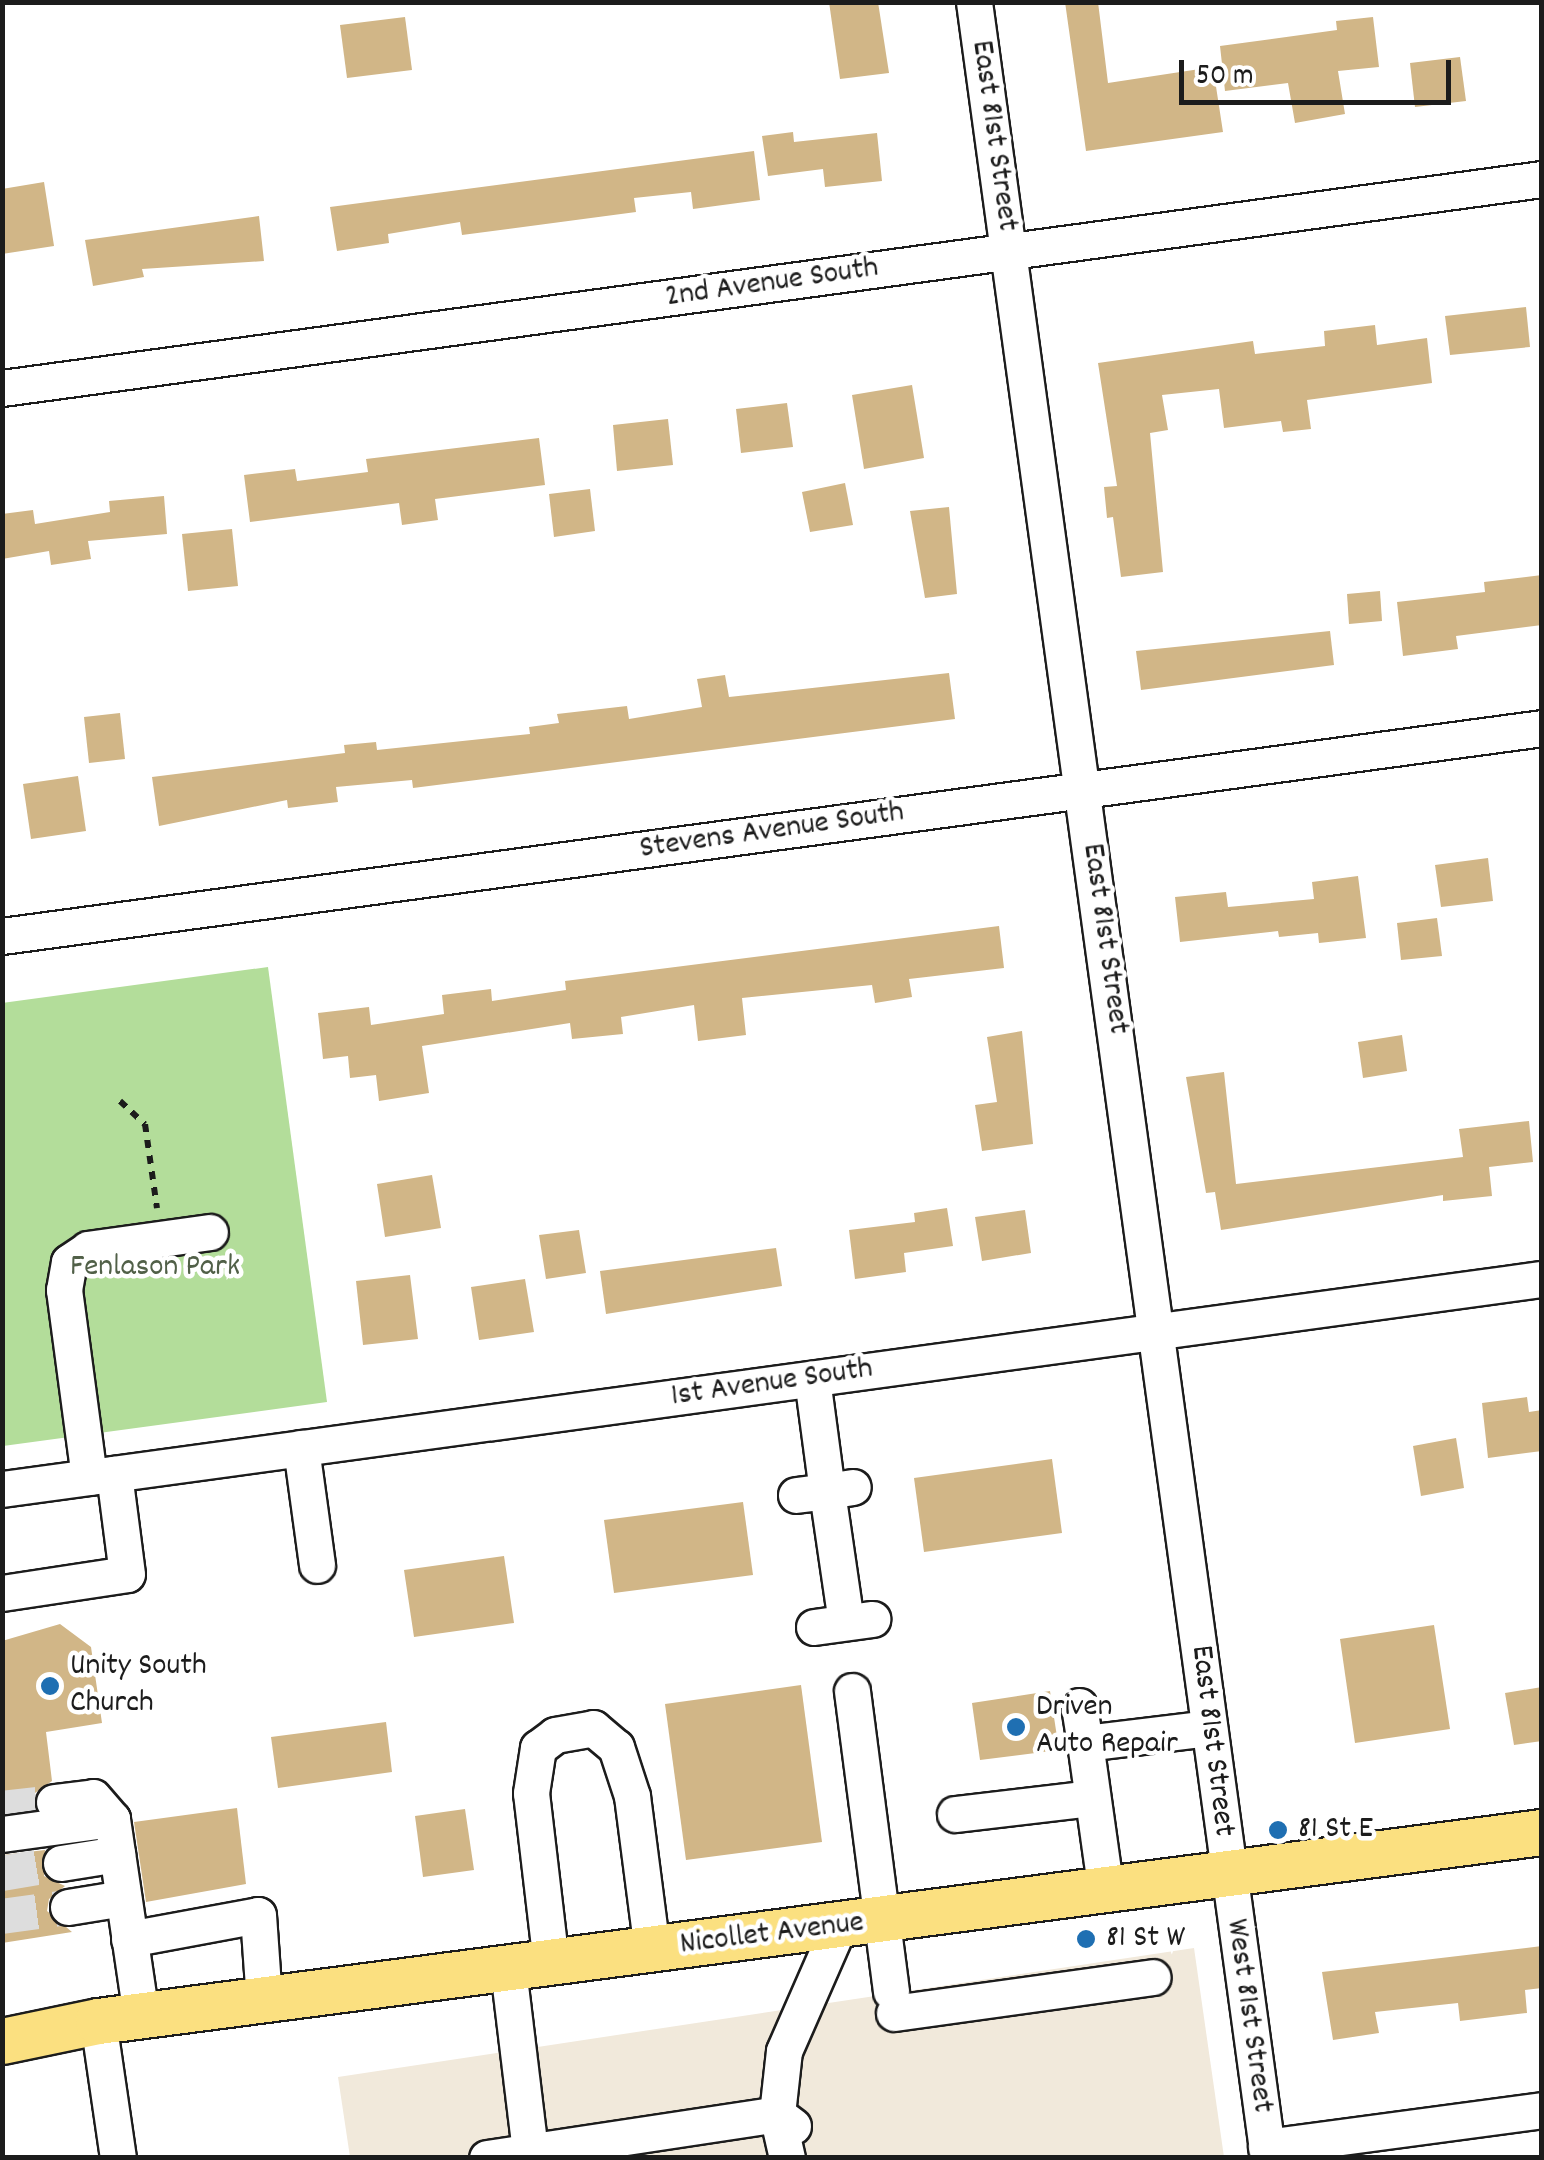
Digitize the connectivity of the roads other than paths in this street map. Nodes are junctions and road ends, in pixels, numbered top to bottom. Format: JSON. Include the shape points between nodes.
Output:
{"nodes":[{"id":1,"x":974,"y":2,"type":"edge"},
{"id":2,"x":1542,"y":179,"type":"edge"},
{"id":3,"x":1009,"y":251,"type":"junction"},
{"id":4,"x":2,"y":388,"type":"edge"},
{"id":5,"x":1542,"y":728,"type":"edge"},
{"id":6,"x":1084,"y":790,"type":"junction"},
{"id":7,"x":2,"y":936,"type":"edge"},
{"id":8,"x":210,"y":1232,"type":"dead end"},
{"id":9,"x":1542,"y":1280,"type":"edge"},
{"id":10,"x":1158,"y":1332,"type":"junction"},
{"id":11,"x":812,"y":1379,"type":"junction"},
{"id":12,"x":302,"y":1448,"type":"junction"},
{"id":13,"x":102,"y":1475,"type":"junction"},
{"id":14,"x":2,"y":1489,"type":"edge"},
{"id":15,"x":317,"y":1565,"type":"dead end"},
{"id":16,"x":2,"y":1593,"type":"edge"},
{"id":17,"x":844,"y":1623,"type":"dead end"},
{"id":18,"x":852,"y":1691,"type":"dead end"},
{"id":19,"x":1079,"y":1706,"type":"dead end"},
{"id":20,"x":1209,"y":1728,"type":"junction"},
{"id":21,"x":1085,"y":1743,"type":"junction"},
{"id":22,"x":1092,"y":1798,"type":"junction"},
{"id":23,"x":54,"y":1802,"type":"tunnel mouth"},
{"id":24,"x":955,"y":1814,"type":"dead end"},
{"id":25,"x":1542,"y":1832,"type":"edge"},
{"id":26,"x":2,"y":1834,"type":"edge"},
{"id":27,"x":114,"y":1836,"type":"junction"},
{"id":28,"x":61,"y":1863,"type":"tunnel mouth"},
{"id":29,"x":1227,"y":1875,"type":"junction"},
{"id":30,"x":1106,"y":1892,"type":"junction"},
{"id":31,"x":123,"y":1898,"type":"junction"},
{"id":32,"x":68,"y":1906,"type":"tunnel mouth"},
{"id":33,"x":860,"y":1923,"type":"junction"},
{"id":34,"x":129,"y":1939,"type":"junction"},
{"id":35,"x":652,"y":1950,"type":"junction"},
{"id":36,"x":530,"y":1966,"type":"junction"},
{"id":37,"x":1153,"y":1977,"type":"dead end"},
{"id":38,"x":264,"y":2000,"type":"junction"},
{"id":39,"x":120,"y":2019,"type":"junction"},
{"id":40,"x":2,"y":2042,"type":"edge"},
{"id":41,"x":1542,"y":2110,"type":"edge"},
{"id":42,"x":778,"y":2114,"type":"junction"},
{"id":43,"x":530,"y":2150,"type":"junction"},
{"id":44,"x":583,"y":2150,"type":"edge"},
{"id":45,"x":1267,"y":2152,"type":"edge"},
{"id":46,"x":492,"y":2157,"type":"edge"},
{"id":47,"x":118,"y":2158,"type":"edge"},
{"id":48,"x":788,"y":2158,"type":"edge"},
{"id":49,"x":806,"y":2158,"type":"edge"}],
"edges":[{"from":1,"to":3,"type":"street","name":"East 81st Street"},
{"from":2,"to":3,"type":"street","name":"2nd Avenue South"},
{"from":3,"to":4,"type":"street","name":"2nd Avenue South"},
{"from":3,"to":6,"type":"street","name":"East 81st Street"},
{"from":5,"to":6,"type":"street","name":"Stevens Avenue South"},
{"from":6,"to":7,"type":"street","name":"Stevens Avenue South"},
{"from":6,"to":10,"type":"street","name":"East 81st Street"},
{"from":8,"to":13,"type":"street","via":[[88,1249],[69,1262],[64,1290]]},
{"from":9,"to":10,"type":"street","name":"1st Avenue South"},
{"from":10,"to":11,"type":"street","name":"1st Avenue South"},
{"from":10,"to":20,"type":"street","name":"East 81st Street"},
{"from":11,"to":12,"type":"street","name":"1st Avenue South"},
{"from":11,"to":17,"type":"street"},
{"from":12,"to":13,"type":"street","name":"1st Avenue South"},
{"from":12,"to":15,"type":"street"},
{"from":13,"to":14,"type":"street","name":"1st Avenue South"},
{"from":13,"to":16,"type":"street","via":[[127,1574]]},
{"from":18,"to":33,"type":"street"},
{"from":19,"to":21,"type":"street"},
{"from":20,"to":21,"type":"street"},
{"from":20,"to":29,"type":"street","name":"East 81st Street"},
{"from":21,"to":22,"type":"street"},
{"from":22,"to":24,"type":"street"},
{"from":22,"to":30,"type":"street"},
{"from":23,"to":27,"type":"street","via":[[93,1796]]},
{"from":25,"to":29,"type":"main road","name":"Nicollet Avenue"},
{"from":26,"to":27,"type":"street"},
{"from":27,"to":28,"type":"street"},
{"from":27,"to":31,"type":"street"},
{"from":29,"to":30,"type":"main road","name":"Nicollet Avenue"},
{"from":29,"to":45,"type":"street","name":"West 81st Street"},
{"from":30,"to":33,"type":"main road","name":"Nicollet Avenue"},
{"from":31,"to":32,"type":"street"},
{"from":31,"to":34,"type":"street"},
{"from":33,"to":35,"type":"main road","name":"Nicollet Avenue"},
{"from":33,"to":37,"type":"street","via":[[892,2002]]},
{"from":33,"to":42,"type":"street","via":[[784,2052]]},
{"from":34,"to":38,"type":"street","via":[[258,1916]]},
{"from":34,"to":39,"type":"street"},
{"from":35,"to":36,"type":"main road","name":"Nicollet Avenue"},
{"from":35,"to":36,"type":"street","via":[[632,1796],[616,1747],[593,1728],[556,1734],[538,1748],[531,1792]]},
{"from":36,"to":38,"type":"main road","name":"Nicollet Avenue"},
{"from":36,"to":43,"type":"street"},
{"from":38,"to":39,"type":"main road","name":"Nicollet Avenue"},
{"from":39,"to":40,"type":"main road","name":"Nicollet Avenue"},
{"from":39,"to":47,"type":"street"},
{"from":41,"to":45,"type":"street"},
{"from":42,"to":44,"type":"street"},
{"from":42,"to":48,"type":"street"},
{"from":42,"to":49,"type":"street","via":[[802,2134]]},
{"from":43,"to":44,"type":"street"},
{"from":43,"to":46,"type":"street"}]}
